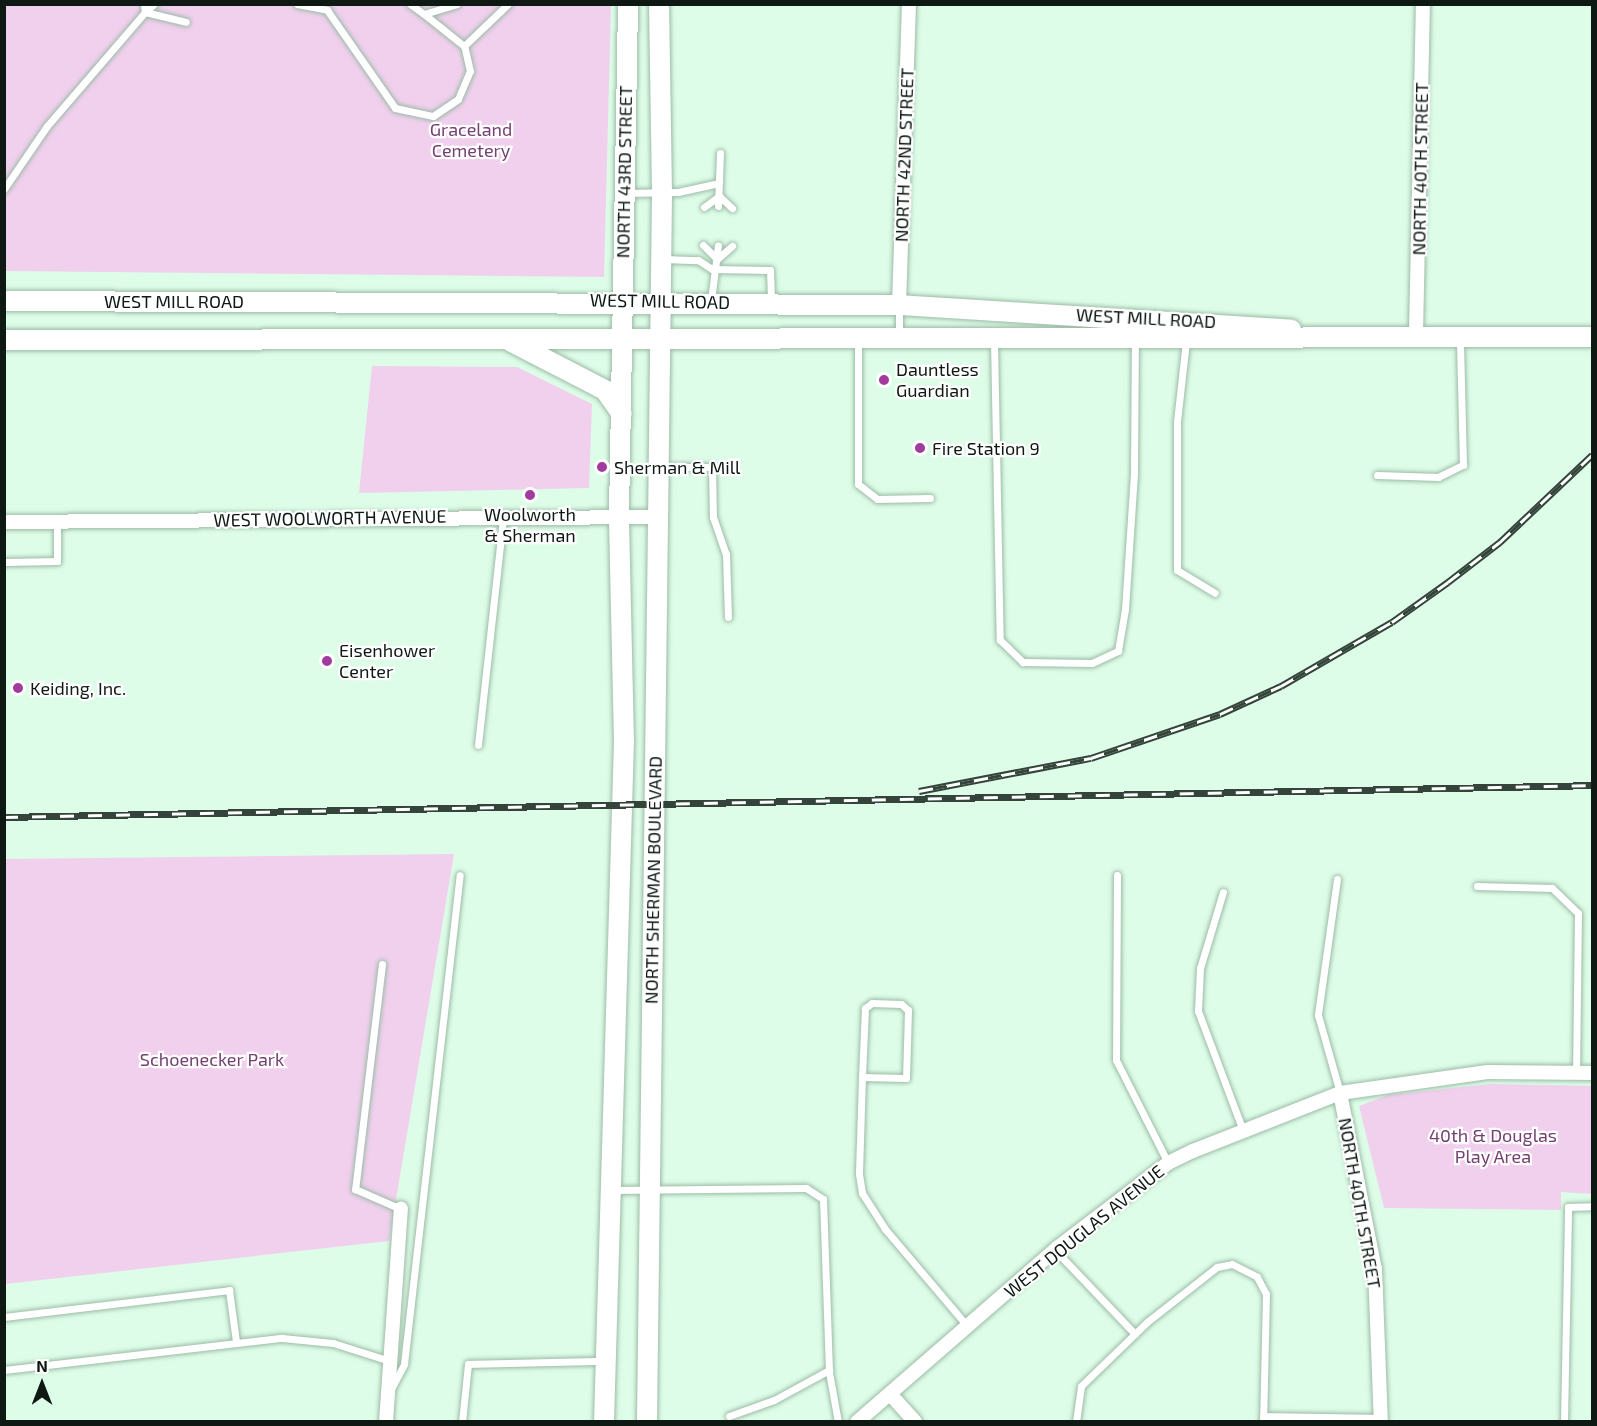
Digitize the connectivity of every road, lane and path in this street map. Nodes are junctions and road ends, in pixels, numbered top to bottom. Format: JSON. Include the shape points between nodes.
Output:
{"nodes":[{"id":1,"x":154,"y":4,"type":"edge"},
{"id":2,"x":297,"y":4,"type":"edge"},
{"id":3,"x":410,"y":4,"type":"edge"},
{"id":4,"x":457,"y":4,"type":"edge"},
{"id":5,"x":508,"y":4,"type":"edge"},
{"id":6,"x":628,"y":4,"type":"edge"},
{"id":7,"x":659,"y":4,"type":"edge"},
{"id":8,"x":909,"y":4,"type":"edge"},
{"id":9,"x":1423,"y":4,"type":"edge"},
{"id":10,"x":145,"y":8,"type":"edge"},
{"id":11,"x":327,"y":8,"type":"edge"},
{"id":12,"x":424,"y":14,"type":"junction"},
{"id":13,"x":186,"y":22,"type":"dead end"},
{"id":14,"x":464,"y":46,"type":"junction"},
{"id":15,"x":720,"y":153,"type":"dead end"},
{"id":16,"x":719,"y":183,"type":"junction"},
{"id":17,"x":4,"y":189,"type":"edge"},
{"id":18,"x":624,"y":193,"type":"junction"},
{"id":19,"x":662,"y":193,"type":"junction"},
{"id":20,"x":719,"y":196,"type":"junction"},
{"id":21,"x":704,"y":207,"type":"dead end"},
{"id":22,"x":718,"y":207,"type":"dead end"},
{"id":23,"x":732,"y":208,"type":"dead end"},
{"id":24,"x":703,"y":245,"type":"dead end"},
{"id":25,"x":718,"y":245,"type":"dead end"},
{"id":26,"x":732,"y":246,"type":"dead end"},
{"id":27,"x":661,"y":259,"type":"junction"},
{"id":28,"x":717,"y":259,"type":"junction"},
{"id":29,"x":712,"y":269,"type":"junction"},
{"id":30,"x":4,"y":301,"type":"edge"},
{"id":31,"x":622,"y":301,"type":"junction"},
{"id":32,"x":660,"y":301,"type":"junction"},
{"id":33,"x":711,"y":302,"type":"junction"},
{"id":34,"x":771,"y":303,"type":"junction"},
{"id":35,"x":899,"y":305,"type":"junction"},
{"id":36,"x":1314,"y":334,"type":"junction"},
{"id":37,"x":1416,"y":334,"type":"junction"},
{"id":38,"x":1460,"y":335,"type":"junction"},
{"id":39,"x":502,"y":337,"type":"junction"},
{"id":40,"x":1593,"y":337,"type":"edge"},
{"id":41,"x":660,"y":338,"type":"junction"},
{"id":42,"x":621,"y":339,"type":"junction"},
{"id":43,"x":4,"y":340,"type":"edge"},
{"id":44,"x":858,"y":340,"type":"junction"},
{"id":45,"x":899,"y":340,"type":"junction"},
{"id":46,"x":994,"y":341,"type":"junction"},
{"id":47,"x":1135,"y":341,"type":"junction"},
{"id":48,"x":1186,"y":341,"type":"junction"},
{"id":49,"x":622,"y":414,"type":"junction"},
{"id":50,"x":657,"y":467,"type":"junction"},
{"id":51,"x":1377,"y":475,"type":"dead end"},
{"id":52,"x":930,"y":498,"type":"dead end"},
{"id":53,"x":619,"y":515,"type":"junction"},
{"id":54,"x":503,"y":517,"type":"junction"},
{"id":55,"x":656,"y":517,"type":"junction"},
{"id":56,"x":57,"y":521,"type":"junction"},
{"id":57,"x":4,"y":522,"type":"edge"},
{"id":58,"x":4,"y":562,"type":"edge"},
{"id":59,"x":1215,"y":593,"type":"dead end"},
{"id":60,"x":728,"y":617,"type":"dead end"},
{"id":61,"x":478,"y":746,"type":"dead end"},
{"id":62,"x":460,"y":875,"type":"dead end"},
{"id":63,"x":1117,"y":876,"type":"dead end"},
{"id":64,"x":1337,"y":879,"type":"dead end"},
{"id":65,"x":1477,"y":886,"type":"dead end"},
{"id":66,"x":1223,"y":892,"type":"dead end"},
{"id":67,"x":382,"y":964,"type":"dead end"},
{"id":68,"x":1576,"y":1072,"type":"junction"},
{"id":69,"x":1593,"y":1072,"type":"edge"},
{"id":70,"x":862,"y":1077,"type":"junction"},
{"id":71,"x":1340,"y":1093,"type":"junction"},
{"id":72,"x":1243,"y":1131,"type":"junction"},
{"id":73,"x":1168,"y":1163,"type":"junction"},
{"id":74,"x":610,"y":1190,"type":"junction"},
{"id":75,"x":649,"y":1191,"type":"junction"},
{"id":76,"x":1593,"y":1206,"type":"edge"},
{"id":77,"x":401,"y":1209,"type":"joint"},
{"id":78,"x":1055,"y":1250,"type":"junction"},
{"id":79,"x":4,"y":1317,"type":"edge"},
{"id":80,"x":968,"y":1327,"type":"junction"},
{"id":81,"x":1135,"y":1334,"type":"junction"},
{"id":82,"x":236,"y":1342,"type":"junction"},
{"id":83,"x":390,"y":1360,"type":"junction"},
{"id":84,"x":606,"y":1361,"type":"junction"},
{"id":85,"x":4,"y":1370,"type":"edge"},
{"id":86,"x":829,"y":1370,"type":"junction"},
{"id":87,"x":389,"y":1395,"type":"junction"},
{"id":88,"x":891,"y":1395,"type":"junction"},
{"id":89,"x":729,"y":1416,"type":"dead end"},
{"id":90,"x":1263,"y":1419,"type":"edge"},
{"id":91,"x":1381,"y":1420,"type":"edge"},
{"id":92,"x":386,"y":1422,"type":"edge"},
{"id":93,"x":462,"y":1422,"type":"edge"},
{"id":94,"x":604,"y":1422,"type":"edge"},
{"id":95,"x":647,"y":1422,"type":"edge"},
{"id":96,"x":838,"y":1422,"type":"edge"},
{"id":97,"x":857,"y":1422,"type":"edge"},
{"id":98,"x":915,"y":1422,"type":"edge"},
{"id":99,"x":1076,"y":1422,"type":"edge"},
{"id":100,"x":1564,"y":1422,"type":"edge"}],
"edges":[{"from":1,"to":10,"type":"lane"},
{"from":2,"to":11,"type":"lane"},
{"from":3,"to":12,"type":"lane"},
{"from":4,"to":12,"type":"lane"},
{"from":5,"to":14,"type":"lane"},
{"from":6,"to":18,"type":"main road","name":"NORTH 43RD STREET"},
{"from":7,"to":19,"type":"main road","name":"NORTH 43RD STREET"},
{"from":8,"to":35,"type":"street","name":"NORTH 42ND STREET"},
{"from":9,"to":37,"type":"street","name":"NORTH 40TH STREET"},
{"from":10,"to":13,"type":"lane"},
{"from":10,"to":17,"type":"lane","via":[[47,126]]},
{"from":11,"to":14,"type":"lane","via":[[395,108],[433,116],[458,99],[470,71]]},
{"from":12,"to":14,"type":"lane"},
{"from":15,"to":16,"type":"lane"},
{"from":16,"to":19,"type":"lane"},
{"from":16,"to":20,"type":"lane"},
{"from":18,"to":19,"type":"lane"},
{"from":18,"to":31,"type":"main road","name":"NORTH 43RD STREET"},
{"from":19,"to":27,"type":"main road","name":"NORTH 43RD STREET"},
{"from":20,"to":21,"type":"lane"},
{"from":20,"to":22,"type":"lane"},
{"from":20,"to":23,"type":"lane"},
{"from":24,"to":28,"type":"lane"},
{"from":25,"to":28,"type":"lane"},
{"from":26,"to":28,"type":"lane"},
{"from":27,"to":29,"type":"lane","via":[[698,260]]},
{"from":27,"to":32,"type":"main road","name":"NORTH 43RD STREET"},
{"from":28,"to":29,"type":"lane"},
{"from":29,"to":33,"type":"lane"},
{"from":29,"to":34,"type":"lane","via":[[770,270]]},
{"from":30,"to":31,"type":"main road","name":"WEST MILL ROAD"},
{"from":31,"to":32,"type":"main road","name":"WEST MILL ROAD"},
{"from":31,"to":42,"type":"main road","name":"NORTH 43RD STREET"},
{"from":32,"to":33,"type":"main road","name":"WEST MILL ROAD"},
{"from":32,"to":41,"type":"main road","name":"NORTH 43RD STREET"},
{"from":33,"to":34,"type":"main road","name":"WEST MILL ROAD"},
{"from":34,"to":35,"type":"main road","name":"WEST MILL ROAD"},
{"from":35,"to":36,"type":"main road","name":"WEST MILL ROAD","via":[[1253,324]]},
{"from":35,"to":45,"type":"lane"},
{"from":36,"to":37,"type":"main road","name":"WEST MILL ROAD"},
{"from":36,"to":48,"type":"main road","name":"WEST MILL ROAD"},
{"from":37,"to":38,"type":"main road","name":"WEST MILL ROAD"},
{"from":38,"to":40,"type":"main road","name":"WEST MILL ROAD"},
{"from":38,"to":51,"type":"lane","via":[[1462,465],[1438,477]]},
{"from":39,"to":42,"type":"main road","name":"WEST MILL ROAD"},
{"from":39,"to":43,"type":"main road","name":"WEST MILL ROAD"},
{"from":39,"to":49,"type":"main road","via":[[604,390]]},
{"from":41,"to":42,"type":"main road","name":"WEST MILL ROAD"},
{"from":41,"to":44,"type":"main road","name":"WEST MILL ROAD"},
{"from":41,"to":50,"type":"main road","name":"NORTH SHERMAN BOULEVARD"},
{"from":42,"to":49,"type":"main road","name":"NORTH SHERMAN BOULEVARD"},
{"from":44,"to":45,"type":"main road","name":"WEST MILL ROAD"},
{"from":44,"to":52,"type":"lane","via":[[858,484],[877,499]]},
{"from":45,"to":46,"type":"main road","name":"WEST MILL ROAD"},
{"from":46,"to":47,"type":"main road","name":"WEST MILL ROAD"},
{"from":46,"to":47,"type":"lane","via":[[1000,640],[1023,662],[1092,663],[1118,651],[1125,609],[1134,472]]},
{"from":47,"to":48,"type":"main road","name":"WEST MILL ROAD"},
{"from":48,"to":59,"type":"lane","via":[[1177,421],[1177,570]]},
{"from":49,"to":53,"type":"main road","name":"NORTH SHERMAN BOULEVARD"},
{"from":50,"to":55,"type":"main road","name":"NORTH SHERMAN BOULEVARD"},
{"from":50,"to":60,"type":"lane","via":[[712,467],[712,517],[726,554]]},
{"from":53,"to":54,"type":"street","name":"WEST WOOLWORTH AVENUE"},
{"from":53,"to":55,"type":"street","name":"WEST WOOLWORTH AVENUE"},
{"from":53,"to":74,"type":"main road","name":"NORTH SHERMAN BOULEVARD","via":[[624,741]]},
{"from":54,"to":56,"type":"street","name":"WEST WOOLWORTH AVENUE"},
{"from":54,"to":61,"type":"lane"},
{"from":55,"to":75,"type":"main road","name":"NORTH SHERMAN BOULEVARD"},
{"from":56,"to":57,"type":"street","name":"WEST WOOLWORTH AVENUE"},
{"from":56,"to":58,"type":"lane","via":[[57,561]]},
{"from":62,"to":87,"type":"lane","via":[[405,1353]]},
{"from":63,"to":73,"type":"lane","via":[[1116,1060]]},
{"from":64,"to":71,"type":"lane","via":[[1318,1015]]},
{"from":65,"to":68,"type":"lane","via":[[1552,888],[1578,913]]},
{"from":66,"to":72,"type":"lane","via":[[1200,968],[1198,1011]]},
{"from":67,"to":77,"type":"lane","via":[[356,1189]]},
{"from":68,"to":69,"type":"street","name":"WEST DOUGLAS AVENUE"},
{"from":68,"to":71,"type":"street","name":"WEST DOUGLAS AVENUE","via":[[1488,1072]]},
{"from":70,"to":70,"type":"lane","via":[[865,1008],[872,1003],[901,1004],[908,1010],[906,1078]]},
{"from":70,"to":80,"type":"lane","via":[[862,1193],[885,1229]]},
{"from":71,"to":72,"type":"street","name":"WEST DOUGLAS AVENUE"},
{"from":71,"to":91,"type":"street","name":"NORTH 40TH STREET","via":[[1375,1269]]},
{"from":72,"to":73,"type":"street","name":"WEST DOUGLAS AVENUE"},
{"from":73,"to":78,"type":"street","name":"WEST DOUGLAS AVENUE"},
{"from":74,"to":75,"type":"lane"},
{"from":74,"to":84,"type":"main road","name":"NORTH SHERMAN BOULEVARD"},
{"from":75,"to":86,"type":"lane","via":[[806,1188],[823,1199]]},
{"from":75,"to":95,"type":"main road","name":"NORTH SHERMAN BOULEVARD"},
{"from":76,"to":100,"type":"lane","via":[[1568,1207]]},
{"from":77,"to":83,"type":"street"},
{"from":78,"to":80,"type":"street","name":"WEST DOUGLAS AVENUE"},
{"from":78,"to":81,"type":"lane"},
{"from":79,"to":82,"type":"lane","via":[[229,1290]]},
{"from":80,"to":88,"type":"street","name":"WEST DOUGLAS AVENUE"},
{"from":81,"to":90,"type":"lane","via":[[1216,1267],[1248,1269],[1266,1294]]},
{"from":81,"to":99,"type":"lane","via":[[1081,1386]]},
{"from":82,"to":83,"type":"lane","via":[[282,1338],[333,1343]]},
{"from":82,"to":85,"type":"lane"},
{"from":83,"to":87,"type":"street"},
{"from":84,"to":93,"type":"lane","via":[[468,1364]]},
{"from":84,"to":94,"type":"main road","name":"NORTH SHERMAN BOULEVARD"},
{"from":86,"to":89,"type":"lane","via":[[774,1400]]},
{"from":86,"to":96,"type":"lane"},
{"from":87,"to":92,"type":"street"},
{"from":88,"to":97,"type":"street","name":"WEST DOUGLAS AVENUE"},
{"from":88,"to":98,"type":"street"},
{"from":90,"to":91,"type":"lane"}]}
